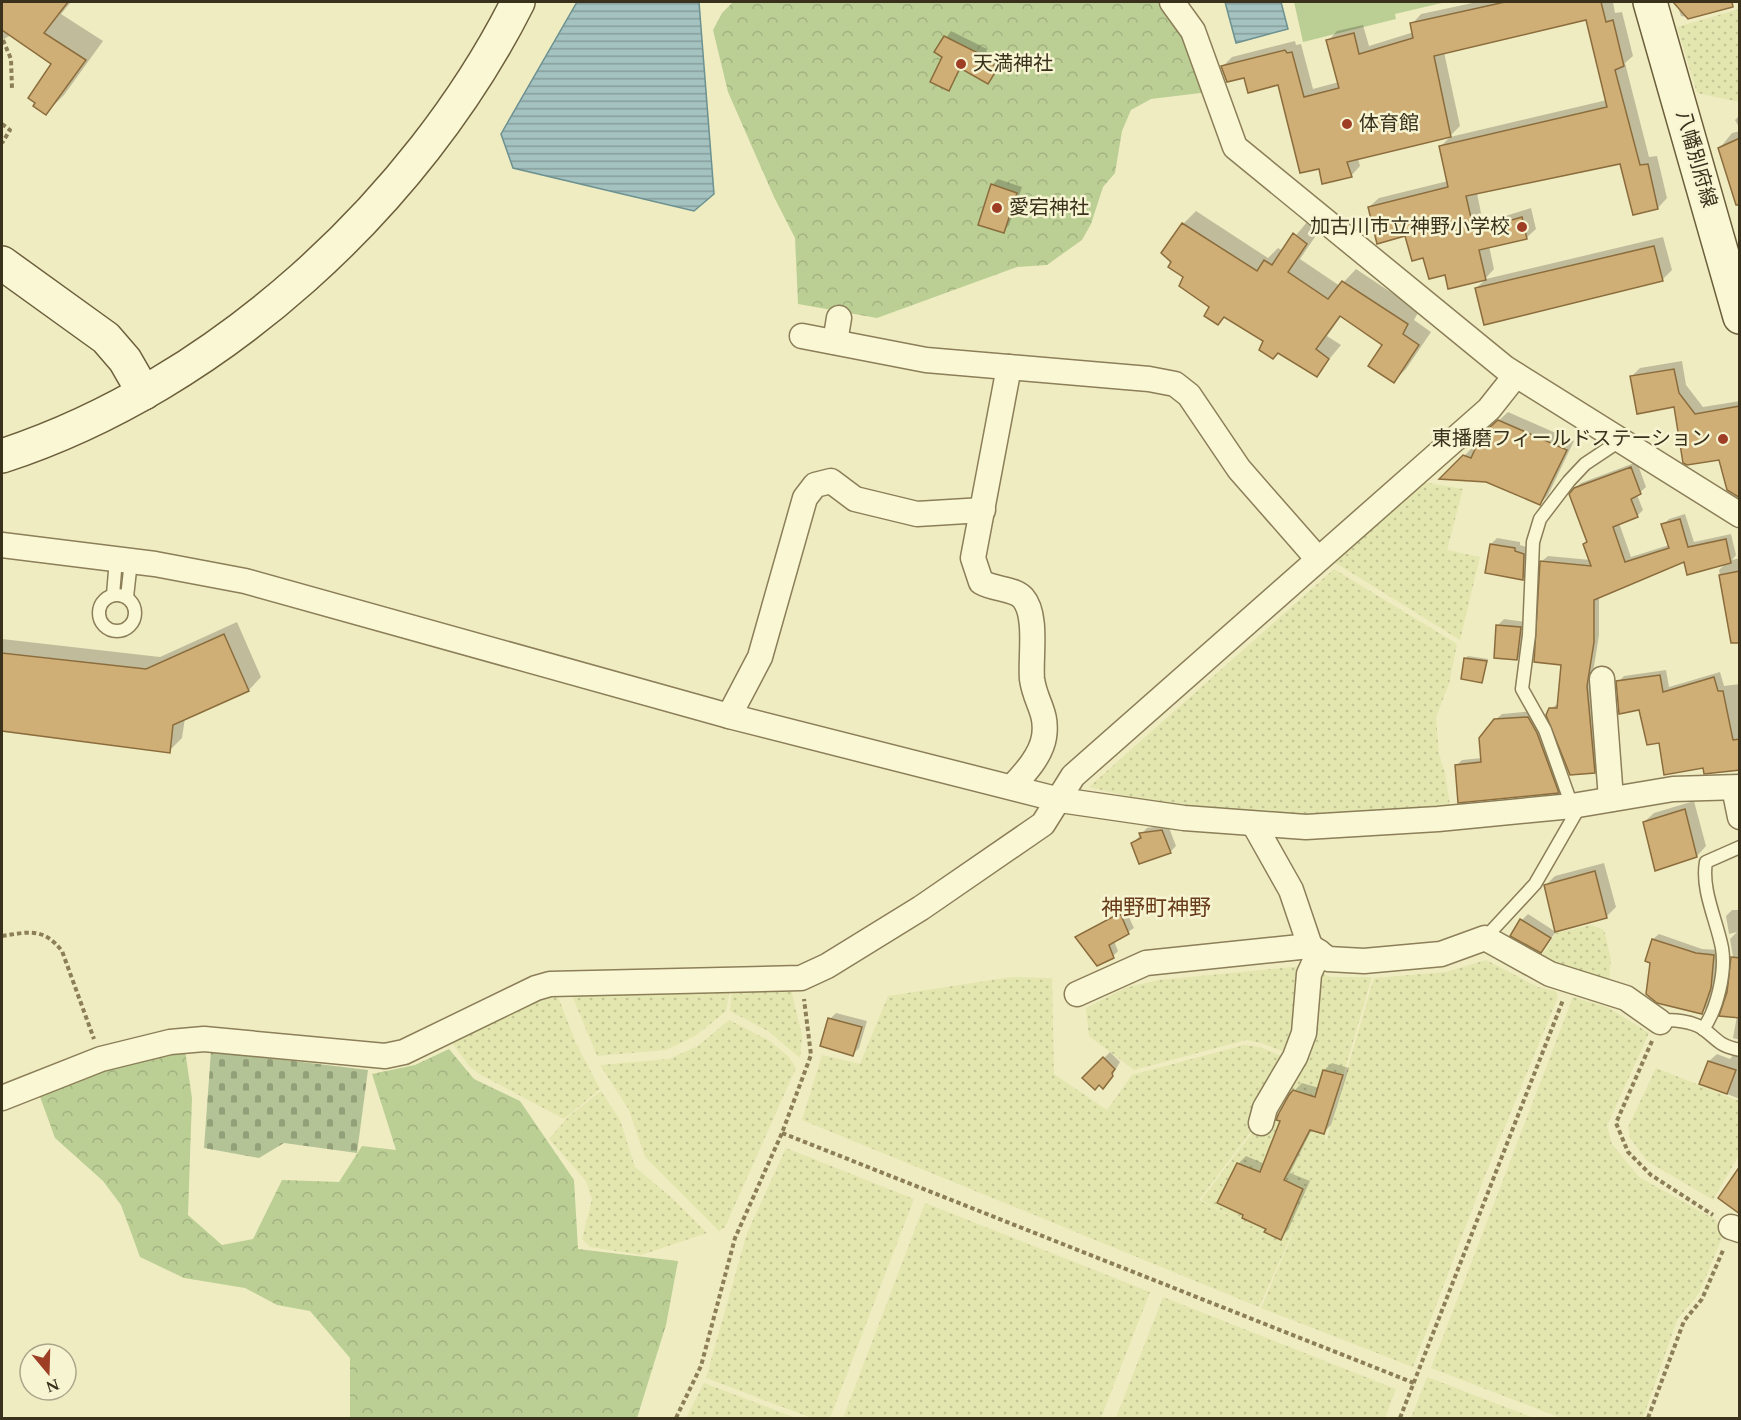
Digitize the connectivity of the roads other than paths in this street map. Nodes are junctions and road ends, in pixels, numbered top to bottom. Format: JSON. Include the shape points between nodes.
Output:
{"nodes":[{"id":1,"x":518,"y":2,"type":"edge"},
{"id":2,"x":1172,"y":2,"type":"edge"},
{"id":3,"x":1650,"y":2,"type":"edge"},
{"id":4,"x":1729,"y":229,"type":"edge"},
{"id":5,"x":2,"y":263,"type":"edge"},
{"id":6,"x":1740,"y":317,"type":"edge"},
{"id":7,"x":839,"y":318,"type":"dead end"},
{"id":8,"x":802,"y":336,"type":"dead end"},
{"id":9,"x":835,"y":342,"type":"junction"},
{"id":10,"x":1009,"y":367,"type":"junction"},
{"id":11,"x":1516,"y":375,"type":"junction"},
{"id":12,"x":144,"y":393,"type":"junction"},
{"id":13,"x":1621,"y":440,"type":"junction"},
{"id":14,"x":2,"y":456,"type":"edge"},
{"id":15,"x":982,"y":510,"type":"junction"},
{"id":16,"x":1740,"y":515,"type":"edge"},
{"id":17,"x":2,"y":545,"type":"edge"},
{"id":18,"x":1317,"y":558,"type":"junction"},
{"id":19,"x":124,"y":560,"type":"junction"},
{"id":20,"x":113,"y":595,"type":"junction"},
{"id":21,"x":127,"y":597,"type":"junction"},
{"id":22,"x":1602,"y":679,"type":"dead end"},
{"id":23,"x":729,"y":716,"type":"junction"},
{"id":24,"x":1012,"y":787,"type":"junction"},
{"id":25,"x":1737,"y":787,"type":"edge"},
{"id":26,"x":1611,"y":799,"type":"junction"},
{"id":27,"x":1060,"y":800,"type":"junction"},
{"id":28,"x":1572,"y":806,"type":"junction"},
{"id":29,"x":1740,"y":817,"type":"edge"},
{"id":30,"x":1255,"y":825,"type":"junction"},
{"id":31,"x":1740,"y":847,"type":"edge"},
{"id":32,"x":1485,"y":938,"type":"junction"},
{"id":33,"x":1315,"y":949,"type":"junction"},
{"id":34,"x":1077,"y":994,"type":"dead end"},
{"id":35,"x":1660,"y":1022,"type":"joint"},
{"id":36,"x":1703,"y":1029,"type":"junction"},
{"id":37,"x":1740,"y":1050,"type":"edge"},
{"id":38,"x":2,"y":1098,"type":"edge"},
{"id":39,"x":1261,"y":1124,"type":"dead end"}],
"edges":[{"from":1,"to":12,"type":"street","via":[[463,96],[370,212],[289,290],[242,328]]},
{"from":2,"to":11,"type":"street","via":[[1192,31],[1235,147]]},
{"from":3,"to":4,"type":"street","name":"八幡別府線"},
{"from":4,"to":6,"type":"street","name":"八幡別府線"},
{"from":5,"to":12,"type":"street","via":[[106,338]]},
{"from":7,"to":9,"type":"street"},
{"from":8,"to":9,"type":"street"},
{"from":9,"to":10,"type":"street","via":[[926,360]]},
{"from":10,"to":15,"type":"street"},
{"from":10,"to":18,"type":"street","via":[[1175,384],[1189,395],[1239,469]]},
{"from":11,"to":13,"type":"street"},
{"from":11,"to":18,"type":"street","via":[[1489,409]]},
{"from":12,"to":14,"type":"street","via":[[57,435]]},
{"from":13,"to":16,"type":"street"},
{"from":13,"to":28,"type":"lane","via":[[1585,464],[1569,481],[1540,519],[1533,542],[1522,689],[1545,730]]},
{"from":15,"to":23,"type":"street","via":[[917,514],[855,499],[831,481],[815,485],[805,498],[760,657]]},
{"from":15,"to":24,"type":"street","via":[[973,558],[975,571],[981,582],[995,590],[1013,590],[1024,598],[1034,650],[1032,679],[1046,717],[1044,740]]},
{"from":17,"to":19,"type":"street"},
{"from":18,"to":27,"type":"street","via":[[1073,776]]},
{"from":19,"to":20,"type":"lane"},
{"from":19,"to":21,"type":"lane"},
{"from":19,"to":23,"type":"street","via":[[245,581]]},
{"from":20,"to":21,"type":"lane"},
{"from":20,"to":21,"type":"lane","via":[[93,610],[103,624],[115,631],[123,631],[134,622],[136,608]]},
{"from":22,"to":26,"type":"street"},
{"from":23,"to":24,"type":"street"},
{"from":24,"to":27,"type":"street"},
{"from":25,"to":26,"type":"street","via":[[1673,789]]},
{"from":25,"to":29,"type":"street"},
{"from":26,"to":28,"type":"street"},
{"from":27,"to":30,"type":"street"},
{"from":27,"to":38,"type":"street","via":[[1042,824],[958,882],[837,960],[801,978],[550,984],[404,1052],[386,1056],[204,1039],[170,1042],[101,1059]]},
{"from":28,"to":30,"type":"street","via":[[1306,827]]},
{"from":28,"to":32,"type":"lane","via":[[1577,811],[1535,884]]},
{"from":30,"to":33,"type":"street","via":[[1290,890]]},
{"from":31,"to":36,"type":"lane","via":[[1706,862],[1722,961],[1720,984]]},
{"from":32,"to":33,"type":"street","via":[[1441,954],[1364,961],[1328,959]]},
{"from":32,"to":35,"type":"street","via":[[1550,974],[1626,998]]},
{"from":33,"to":34,"type":"street","via":[[1146,963]]},
{"from":33,"to":39,"type":"street","via":[[1304,1033],[1295,1058],[1265,1108]]},
{"from":35,"to":36,"type":"lane","via":[[1668,1019]]},
{"from":36,"to":37,"type":"lane","via":[[1724,1046]]}]}
